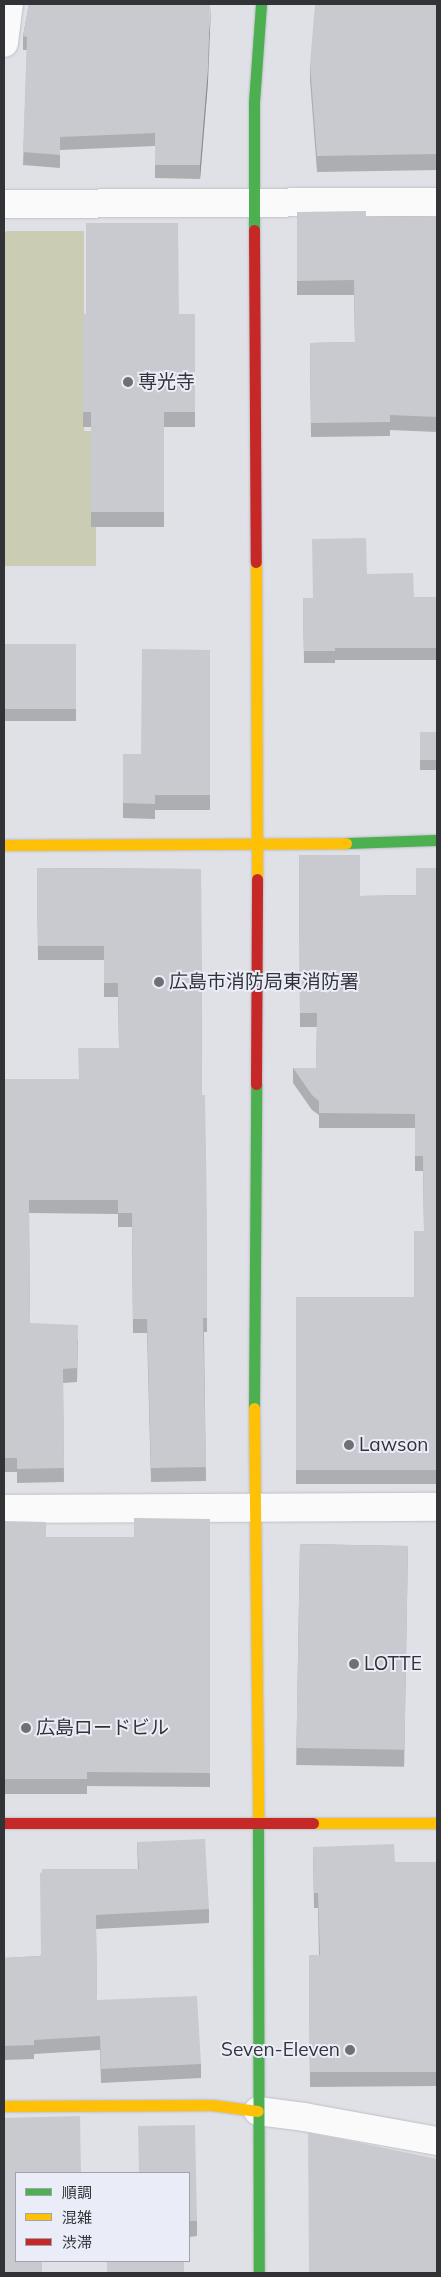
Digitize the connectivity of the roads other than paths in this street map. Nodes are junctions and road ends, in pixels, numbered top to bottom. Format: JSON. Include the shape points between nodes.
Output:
{"nodes":[{"id":1,"x":9,"y":4,"type":"edge"},
{"id":2,"x":261,"y":4,"type":"edge"},
{"id":3,"x":4,"y":43,"type":"edge"},
{"id":4,"x":255,"y":202,"type":"junction"},
{"id":5,"x":437,"y":202,"type":"edge"},
{"id":6,"x":4,"y":204,"type":"edge"},
{"id":7,"x":437,"y":840,"type":"edge"},
{"id":8,"x":4,"y":845,"type":"edge"},
{"id":9,"x":257,"y":845,"type":"junction"},
{"id":10,"x":254,"y":1507,"type":"junction"},
{"id":11,"x":437,"y":1507,"type":"edge"},
{"id":12,"x":4,"y":1509,"type":"edge"},
{"id":13,"x":4,"y":1823,"type":"edge"},
{"id":14,"x":437,"y":1823,"type":"edge"},
{"id":15,"x":258,"y":1824,"type":"junction"},
{"id":16,"x":4,"y":2106,"type":"edge"},
{"id":17,"x":258,"y":2111,"type":"junction"},
{"id":18,"x":437,"y":2141,"type":"edge"},
{"id":19,"x":259,"y":2273,"type":"edge"}],
"edges":[{"from":1,"to":3,"type":"street"},
{"from":2,"to":4,"type":"street","via":[[254,102]]},
{"from":4,"to":5,"type":"street"},
{"from":4,"to":6,"type":"street"},
{"from":4,"to":9,"type":"street"},
{"from":7,"to":9,"type":"street"},
{"from":8,"to":9,"type":"street"},
{"from":9,"to":10,"type":"street"},
{"from":10,"to":11,"type":"street"},
{"from":10,"to":12,"type":"street"},
{"from":10,"to":15,"type":"street"},
{"from":13,"to":15,"type":"street"},
{"from":14,"to":15,"type":"street"},
{"from":15,"to":17,"type":"street"},
{"from":16,"to":17,"type":"street","via":[[212,2105]]},
{"from":17,"to":18,"type":"street"},
{"from":17,"to":19,"type":"street"}]}
